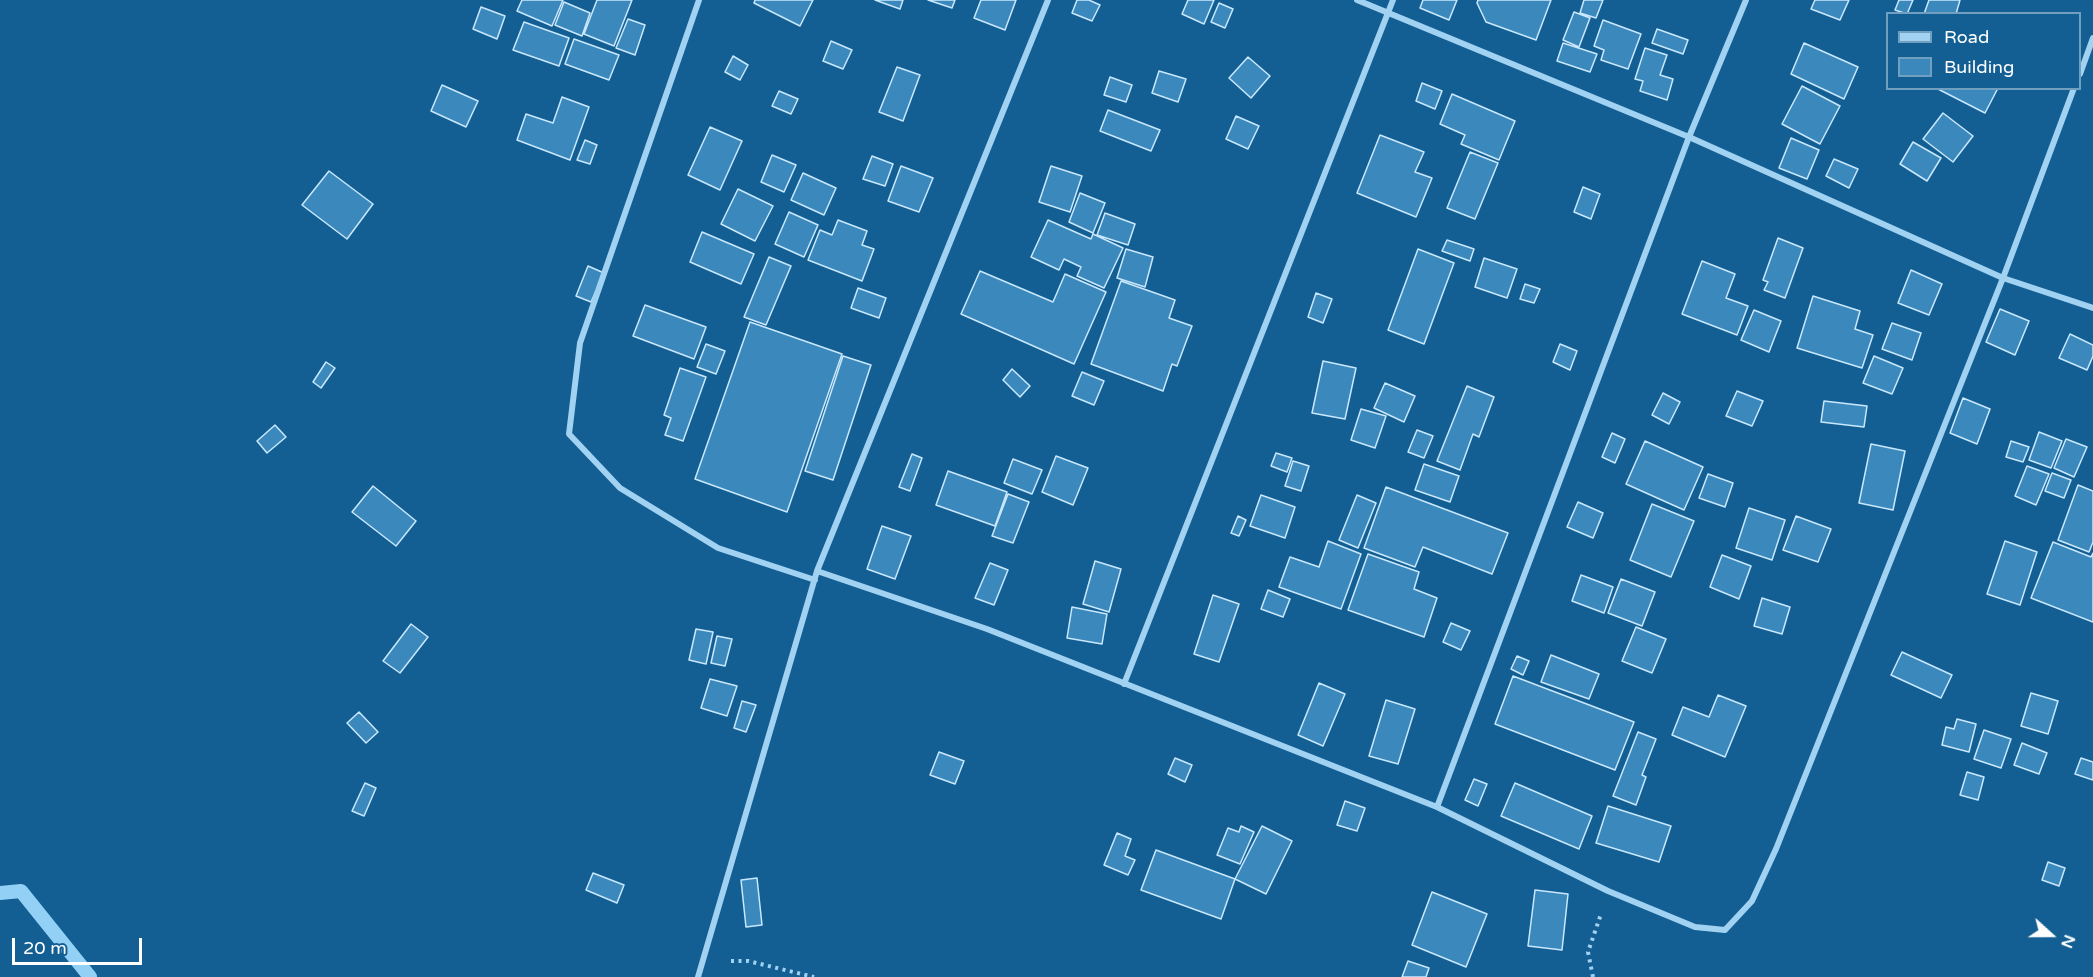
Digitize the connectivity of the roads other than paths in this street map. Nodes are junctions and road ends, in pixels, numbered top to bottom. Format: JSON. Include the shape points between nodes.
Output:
{"nodes":[{"id":1,"x":699,"y":0,"type":"edge"},
{"id":2,"x":1048,"y":0,"type":"edge"},
{"id":3,"x":1357,"y":0,"type":"edge"},
{"id":4,"x":1393,"y":0,"type":"edge"},
{"id":5,"x":1746,"y":0,"type":"edge"},
{"id":6,"x":1389,"y":12,"type":"junction"},
{"id":7,"x":2093,"y":38,"type":"edge"},
{"id":8,"x":2081,"y":69,"type":"edge"},
{"id":9,"x":2073,"y":90,"type":"edge"},
{"id":10,"x":1689,"y":137,"type":"junction"},
{"id":11,"x":2003,"y":278,"type":"junction"},
{"id":12,"x":2093,"y":308,"type":"edge"},
{"id":13,"x":817,"y":571,"type":"junction"},
{"id":14,"x":815,"y":580,"type":"junction"},
{"id":15,"x":1124,"y":684,"type":"junction"},
{"id":16,"x":1437,"y":807,"type":"junction"},
{"id":17,"x":698,"y":977,"type":"edge"}],
"edges":[{"from":1,"to":14,"type":"street","via":[[580,343],[569,434],[620,488],[718,548]]},
{"from":2,"to":13,"type":"street"},
{"from":3,"to":6,"type":"street"},
{"from":4,"to":6,"type":"street"},
{"from":5,"to":10,"type":"street"},
{"from":6,"to":10,"type":"street"},
{"from":6,"to":15,"type":"street"},
{"from":7,"to":8,"type":"street"},
{"from":9,"to":11,"type":"street"},
{"from":10,"to":11,"type":"street"},
{"from":10,"to":16,"type":"street"},
{"from":11,"to":12,"type":"street"},
{"from":11,"to":16,"type":"street","via":[[1776,849],[1752,902],[1725,930],[1695,927],[1608,891]]},
{"from":13,"to":14,"type":"street"},
{"from":13,"to":15,"type":"street","via":[[987,629]]},
{"from":14,"to":17,"type":"street"},
{"from":15,"to":16,"type":"street"}]}
